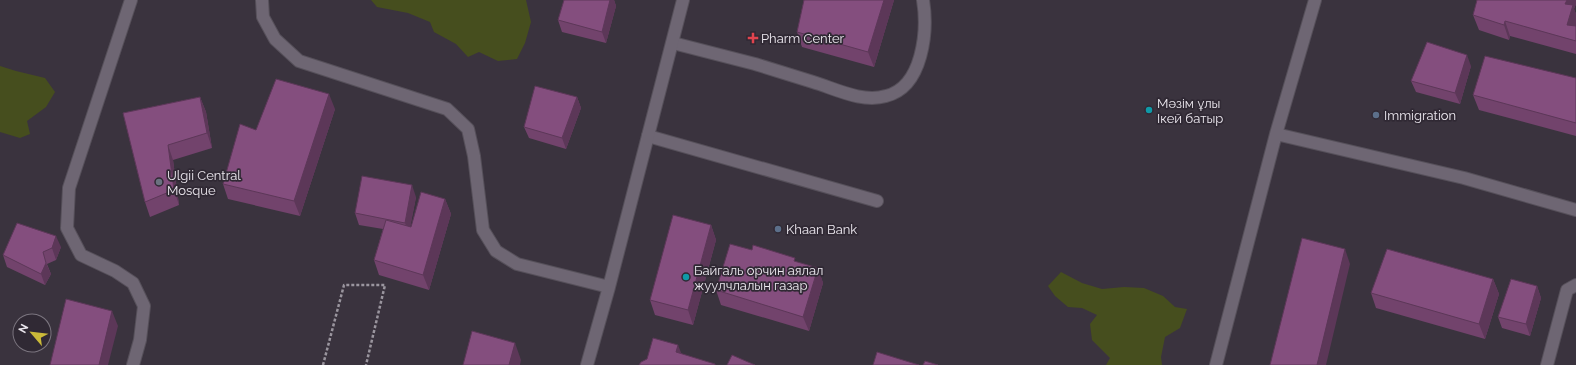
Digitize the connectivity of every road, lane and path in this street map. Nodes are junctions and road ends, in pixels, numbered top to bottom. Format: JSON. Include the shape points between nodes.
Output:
{"nodes":[{"id":1,"x":131,"y":0,"type":"edge"},
{"id":2,"x":262,"y":0,"type":"edge"},
{"id":3,"x":683,"y":0,"type":"edge"},
{"id":4,"x":923,"y":0,"type":"edge"},
{"id":5,"x":1315,"y":0,"type":"edge"},
{"id":6,"x":673,"y":43,"type":"junction"},
{"id":7,"x":1276,"y":134,"type":"junction"},
{"id":8,"x":648,"y":136,"type":"junction"},
{"id":9,"x":877,"y":201,"type":"dead end"},
{"id":10,"x":1576,"y":210,"type":"edge"},
{"id":11,"x":1576,"y":285,"type":"edge"},
{"id":12,"x":609,"y":288,"type":"junction"},
{"id":13,"x":132,"y":365,"type":"edge"},
{"id":14,"x":323,"y":365,"type":"edge"},
{"id":15,"x":366,"y":365,"type":"edge"},
{"id":16,"x":587,"y":365,"type":"edge"},
{"id":17,"x":1216,"y":365,"type":"edge"},
{"id":18,"x":1547,"y":365,"type":"edge"}],
"edges":[{"from":1,"to":13,"type":"street","via":[[69,188],[67,228],[81,255],[115,271],[133,283],[144,306],[140,340]]},
{"from":2,"to":12,"type":"street","via":[[263,18],[275,39],[299,61],[447,109],[468,129],[483,230],[496,251],[517,264]]},
{"from":3,"to":6,"type":"street"},
{"from":4,"to":6,"type":"street","via":[[926,17],[925,40],[918,62],[910,79],[898,91],[886,97],[848,93],[754,64]]},
{"from":5,"to":7,"type":"street"},
{"from":6,"to":8,"type":"street"},
{"from":7,"to":10,"type":"street","via":[[1464,178]]},
{"from":7,"to":17,"type":"street"},
{"from":8,"to":9,"type":"street"},
{"from":8,"to":12,"type":"street"},
{"from":11,"to":18,"type":"street","via":[[1567,290]]},
{"from":12,"to":16,"type":"street"},
{"from":14,"to":15,"type":"path","via":[[344,285],[385,285]]}]}
